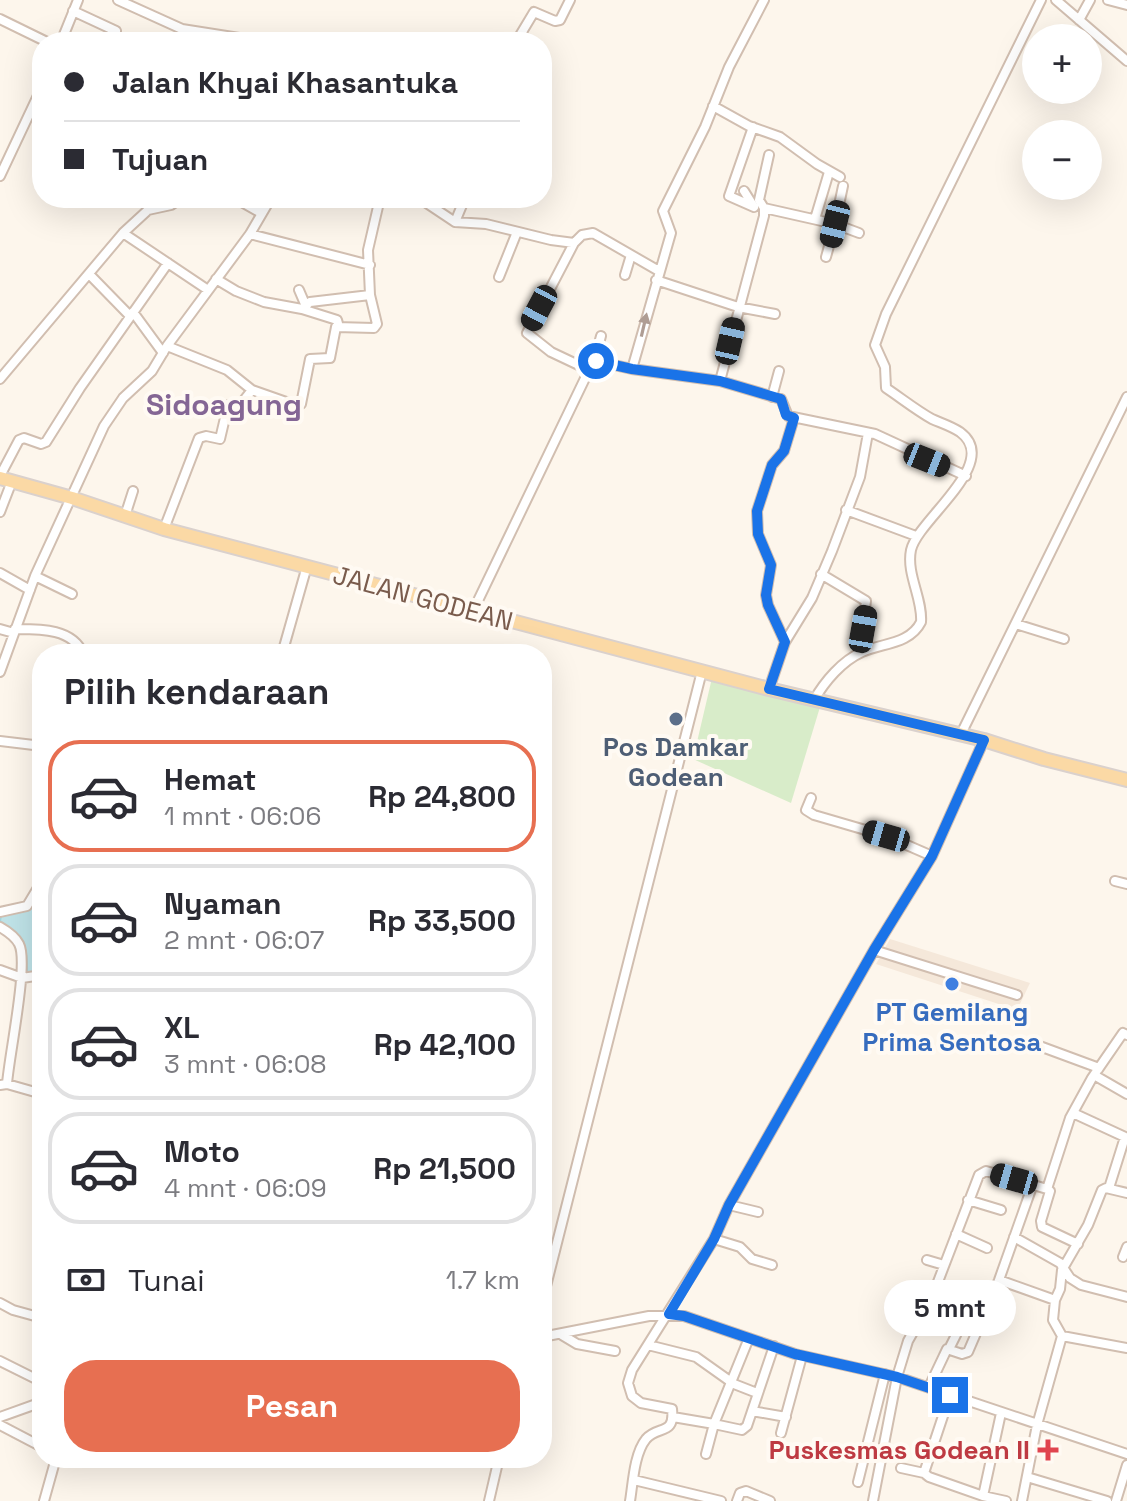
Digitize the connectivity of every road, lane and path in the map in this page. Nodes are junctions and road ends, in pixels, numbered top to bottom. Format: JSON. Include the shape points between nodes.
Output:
{"nodes":[{"id":1,"x":78,"y":0,"type":"edge"},
{"id":2,"x":118,"y":0,"type":"edge"},
{"id":3,"x":570,"y":0,"type":"edge"},
{"id":4,"x":764,"y":0,"type":"edge"},
{"id":5,"x":1041,"y":0,"type":"edge"},
{"id":6,"x":1056,"y":0,"type":"edge"},
{"id":7,"x":1090,"y":0,"type":"edge"},
{"id":8,"x":1108,"y":0,"type":"edge"},
{"id":9,"x":1127,"y":5,"type":"edge"},
{"id":10,"x":73,"y":11,"type":"junction"},
{"id":11,"x":0,"y":19,"type":"edge"},
{"id":12,"x":1079,"y":20,"type":"junction"},
{"id":13,"x":116,"y":31,"type":"dead end"},
{"id":14,"x":65,"y":32,"type":"edge"},
{"id":15,"x":201,"y":32,"type":"edge"},
{"id":16,"x":522,"y":32,"type":"edge"},
{"id":17,"x":32,"y":35,"type":"edge"},
{"id":18,"x":1127,"y":61,"type":"edge"},
{"id":19,"x":713,"y":106,"type":"junction"},
{"id":20,"x":32,"y":108,"type":"edge"},
{"id":21,"x":753,"y":127,"type":"junction"},
{"id":22,"x":769,"y":155,"type":"dead end"},
{"id":23,"x":829,"y":172,"type":"junction"},
{"id":24,"x":0,"y":176,"type":"edge"},
{"id":25,"x":744,"y":191,"type":"dead end"},
{"id":26,"x":754,"y":207,"type":"junction"},
{"id":27,"x":157,"y":208,"type":"edge"},
{"id":28,"x":252,"y":208,"type":"edge"},
{"id":29,"x":264,"y":208,"type":"edge"},
{"id":30,"x":378,"y":208,"type":"edge"},
{"id":31,"x":434,"y":208,"type":"edge"},
{"id":32,"x":461,"y":208,"type":"edge"},
{"id":33,"x":764,"y":209,"type":"junction"},
{"id":34,"x":261,"y":213,"type":"junction"},
{"id":35,"x":815,"y":219,"type":"junction"},
{"id":36,"x":455,"y":222,"type":"junction"},
{"id":37,"x":835,"y":224,"type":"junction"},
{"id":38,"x":517,"y":232,"type":"junction"},
{"id":39,"x":123,"y":233,"type":"junction"},
{"id":40,"x":859,"y":233,"type":"dead end"},
{"id":41,"x":250,"y":234,"type":"junction"},
{"id":42,"x":574,"y":243,"type":"junction"},
{"id":43,"x":631,"y":255,"type":"junction"},
{"id":44,"x":826,"y":257,"type":"dead end"},
{"id":45,"x":168,"y":263,"type":"junction"},
{"id":46,"x":370,"y":265,"type":"junction"},
{"id":47,"x":659,"y":271,"type":"junction"},
{"id":48,"x":89,"y":274,"type":"junction"},
{"id":49,"x":625,"y":275,"type":"dead end"},
{"id":50,"x":499,"y":277,"type":"dead end"},
{"id":51,"x":216,"y":279,"type":"junction"},
{"id":52,"x":656,"y":280,"type":"junction"},
{"id":53,"x":208,"y":290,"type":"junction"},
{"id":54,"x":299,"y":290,"type":"dead end"},
{"id":55,"x":370,"y":295,"type":"junction"},
{"id":56,"x":304,"y":306,"type":"junction"},
{"id":57,"x":738,"y":307,"type":"junction"},
{"id":58,"x":131,"y":314,"type":"junction"},
{"id":59,"x":775,"y":314,"type":"dead end"},
{"id":60,"x":339,"y":327,"type":"junction"},
{"id":61,"x":601,"y":336,"type":"dead end"},
{"id":62,"x":165,"y":349,"type":"junction"},
{"id":63,"x":591,"y":366,"type":"junction"},
{"id":64,"x":632,"y":369,"type":"junction"},
{"id":65,"x":779,"y":371,"type":"dead end"},
{"id":66,"x":0,"y":379,"type":"edge"},
{"id":67,"x":720,"y":381,"type":"junction"},
{"id":68,"x":252,"y":390,"type":"junction"},
{"id":69,"x":772,"y":397,"type":"junction"},
{"id":70,"x":1127,"y":397,"type":"edge"},
{"id":71,"x":794,"y":418,"type":"junction"},
{"id":72,"x":868,"y":433,"type":"junction"},
{"id":73,"x":966,"y":476,"type":"junction"},
{"id":74,"x":4,"y":478,"type":"edge"},
{"id":75,"x":133,"y":491,"type":"dead end"},
{"id":76,"x":72,"y":498,"type":"junction"},
{"id":77,"x":846,"y":510,"type":"junction"},
{"id":78,"x":0,"y":512,"type":"edge"},
{"id":79,"x":125,"y":516,"type":"junction"},
{"id":80,"x":164,"y":529,"type":"junction"},
{"id":81,"x":916,"y":536,"type":"junction"},
{"id":82,"x":307,"y":566,"type":"junction"},
{"id":83,"x":0,"y":573,"type":"edge"},
{"id":84,"x":821,"y":574,"type":"junction"},
{"id":85,"x":35,"y":576,"type":"junction"},
{"id":86,"x":30,"y":590,"type":"junction"},
{"id":87,"x":72,"y":594,"type":"dead end"},
{"id":88,"x":473,"y":611,"type":"junction"},
{"id":89,"x":1016,"y":624,"type":"junction"},
{"id":90,"x":0,"y":629,"type":"edge"},
{"id":91,"x":14,"y":631,"type":"junction"},
{"id":92,"x":1064,"y":639,"type":"dead end"},
{"id":93,"x":785,"y":642,"type":"junction"},
{"id":94,"x":79,"y":644,"type":"edge"},
{"id":95,"x":285,"y":644,"type":"edge"},
{"id":96,"x":859,"y":653,"type":"junction"},
{"id":97,"x":702,"y":671,"type":"junction"},
{"id":98,"x":0,"y":672,"type":"edge"},
{"id":99,"x":769,"y":689,"type":"junction"},
{"id":100,"x":814,"y":700,"type":"junction"},
{"id":101,"x":961,"y":734,"type":"junction"},
{"id":102,"x":984,"y":740,"type":"junction"},
{"id":103,"x":0,"y":741,"type":"edge"},
{"id":104,"x":32,"y":745,"type":"edge"},
{"id":105,"x":1127,"y":780,"type":"edge"},
{"id":106,"x":811,"y":798,"type":"dead end"},
{"id":107,"x":932,"y":856,"type":"junction"},
{"id":108,"x":1115,"y":881,"type":"dead end"},
{"id":109,"x":1127,"y":884,"type":"edge"},
{"id":110,"x":32,"y":898,"type":"edge"},
{"id":111,"x":0,"y":912,"type":"edge"},
{"id":112,"x":0,"y":927,"type":"edge"},
{"id":113,"x":874,"y":950,"type":"junction"},
{"id":114,"x":0,"y":970,"type":"edge"},
{"id":115,"x":32,"y":976,"type":"edge"},
{"id":116,"x":22,"y":978,"type":"junction"},
{"id":117,"x":1017,"y":995,"type":"dead end"},
{"id":118,"x":1125,"y":1034,"type":"edge"},
{"id":119,"x":0,"y":1039,"type":"edge"},
{"id":120,"x":11,"y":1042,"type":"junction"},
{"id":121,"x":1034,"y":1044,"type":"dead end"},
{"id":122,"x":1096,"y":1071,"type":"junction"},
{"id":123,"x":3,"y":1085,"type":"edge"},
{"id":124,"x":32,"y":1092,"type":"edge"},
{"id":125,"x":1127,"y":1094,"type":"edge"},
{"id":126,"x":1073,"y":1113,"type":"junction"},
{"id":127,"x":1126,"y":1134,"type":"edge"},
{"id":128,"x":1124,"y":1150,"type":"edge"},
{"id":129,"x":1033,"y":1184,"type":"junction"},
{"id":130,"x":1109,"y":1188,"type":"junction"},
{"id":131,"x":1047,"y":1189,"type":"junction"},
{"id":132,"x":1127,"y":1193,"type":"edge"},
{"id":133,"x":968,"y":1200,"type":"junction"},
{"id":134,"x":729,"y":1205,"type":"junction"},
{"id":135,"x":1001,"y":1210,"type":"dead end"},
{"id":136,"x":758,"y":1212,"type":"dead end"},
{"id":137,"x":956,"y":1234,"type":"junction"},
{"id":138,"x":1014,"y":1237,"type":"junction"},
{"id":139,"x":714,"y":1239,"type":"junction"},
{"id":140,"x":1078,"y":1244,"type":"junction"},
{"id":141,"x":1127,"y":1247,"type":"edge"},
{"id":142,"x":987,"y":1248,"type":"dead end"},
{"id":143,"x":552,"y":1250,"type":"edge"},
{"id":144,"x":555,"y":1251,"type":"junction"},
{"id":145,"x":1123,"y":1257,"type":"dead end"},
{"id":146,"x":927,"y":1260,"type":"dead end"},
{"id":147,"x":552,"y":1263,"type":"edge"},
{"id":148,"x":772,"y":1265,"type":"dead end"},
{"id":149,"x":944,"y":1265,"type":"junction"},
{"id":150,"x":1062,"y":1270,"type":"junction"},
{"id":151,"x":999,"y":1280,"type":"junction"},
{"id":152,"x":1127,"y":1297,"type":"edge"},
{"id":153,"x":1055,"y":1300,"type":"junction"},
{"id":154,"x":0,"y":1303,"type":"edge"},
{"id":155,"x":669,"y":1314,"type":"junction"},
{"id":156,"x":32,"y":1315,"type":"edge"},
{"id":157,"x":960,"y":1327,"type":"dead end"},
{"id":158,"x":561,"y":1335,"type":"junction"},
{"id":159,"x":552,"y":1336,"type":"edge"},
{"id":160,"x":1062,"y":1336,"type":"junction"},
{"id":161,"x":749,"y":1338,"type":"junction"},
{"id":162,"x":648,"y":1345,"type":"junction"},
{"id":163,"x":774,"y":1346,"type":"junction"},
{"id":164,"x":1127,"y":1348,"type":"edge"},
{"id":165,"x":949,"y":1349,"type":"junction"},
{"id":166,"x":615,"y":1351,"type":"dead end"},
{"id":167,"x":802,"y":1356,"type":"junction"},
{"id":168,"x":0,"y":1361,"type":"edge"},
{"id":169,"x":885,"y":1374,"type":"junction"},
{"id":170,"x":32,"y":1377,"type":"edge"},
{"id":171,"x":897,"y":1377,"type":"junction"},
{"id":172,"x":730,"y":1381,"type":"junction"},
{"id":173,"x":929,"y":1387,"type":"junction"},
{"id":174,"x":757,"y":1393,"type":"junction"},
{"id":175,"x":950,"y":1395,"type":"junction"},
{"id":176,"x":32,"y":1406,"type":"edge"},
{"id":177,"x":752,"y":1411,"type":"junction"},
{"id":178,"x":1001,"y":1413,"type":"junction"},
{"id":179,"x":0,"y":1417,"type":"edge"},
{"id":180,"x":673,"y":1417,"type":"junction"},
{"id":181,"x":786,"y":1417,"type":"junction"},
{"id":182,"x":714,"y":1424,"type":"junction"},
{"id":183,"x":0,"y":1425,"type":"edge"},
{"id":184,"x":1037,"y":1425,"type":"junction"},
{"id":185,"x":781,"y":1433,"type":"dead end"},
{"id":186,"x":32,"y":1443,"type":"edge"},
{"id":187,"x":706,"y":1454,"type":"dead end"},
{"id":188,"x":1127,"y":1454,"type":"edge"},
{"id":189,"x":1127,"y":1465,"type":"edge"},
{"id":190,"x":53,"y":1468,"type":"edge"},
{"id":191,"x":497,"y":1468,"type":"edge"},
{"id":192,"x":901,"y":1468,"type":"dead end"},
{"id":193,"x":924,"y":1473,"type":"junction"},
{"id":194,"x":1027,"y":1477,"type":"junction"},
{"id":195,"x":634,"y":1480,"type":"junction"},
{"id":196,"x":858,"y":1482,"type":"dead end"},
{"id":197,"x":1124,"y":1486,"type":"edge"},
{"id":198,"x":969,"y":1491,"type":"junction"},
{"id":199,"x":679,"y":1496,"type":"edge"},
{"id":200,"x":983,"y":1496,"type":"junction"},
{"id":201,"x":44,"y":1501,"type":"edge"},
{"id":202,"x":489,"y":1501,"type":"edge"},
{"id":203,"x":630,"y":1501,"type":"edge"},
{"id":204,"x":721,"y":1501,"type":"edge"},
{"id":205,"x":737,"y":1501,"type":"edge"},
{"id":206,"x":770,"y":1501,"type":"edge"},
{"id":207,"x":873,"y":1501,"type":"edge"},
{"id":208,"x":966,"y":1501,"type":"edge"},
{"id":209,"x":1006,"y":1501,"type":"edge"},
{"id":210,"x":1022,"y":1501,"type":"edge"},
{"id":211,"x":1107,"y":1501,"type":"edge"},
{"id":212,"x":1116,"y":1501,"type":"edge"}],
"edges":[{"from":1,"to":10,"type":"street"},
{"from":2,"to":15,"type":"street","via":[[182,29]]},
{"from":3,"to":16,"type":"street","via":[[560,20],[534,12]]},
{"from":4,"to":19,"type":"street"},
{"from":5,"to":73,"type":"street","via":[[886,314],[875,347],[885,367],[886,388],[963,435],[970,458]]},
{"from":6,"to":12,"type":"street"},
{"from":7,"to":12,"type":"street"},
{"from":8,"to":9,"type":"street"},
{"from":10,"to":13,"type":"street"},
{"from":10,"to":14,"type":"street"},
{"from":11,"to":17,"type":"street"},
{"from":12,"to":18,"type":"street"},
{"from":19,"to":21,"type":"street"},
{"from":19,"to":47,"type":"street","via":[[663,211],[671,233]]},
{"from":20,"to":24,"type":"street"},
{"from":21,"to":23,"type":"street","via":[[789,142]]},
{"from":21,"to":26,"type":"street","via":[[729,196]]},
{"from":22,"to":33,"type":"street","via":[[759,200]]},
{"from":23,"to":35,"type":"street"},
{"from":23,"to":37,"type":"street","via":[[842,182]]},
{"from":25,"to":26,"type":"street"},
{"from":26,"to":33,"type":"street"},
{"from":27,"to":39,"type":"street"},
{"from":28,"to":34,"type":"street"},
{"from":29,"to":34,"type":"street"},
{"from":30,"to":46,"type":"street"},
{"from":31,"to":36,"type":"street"},
{"from":32,"to":36,"type":"street"},
{"from":33,"to":35,"type":"street"},
{"from":33,"to":57,"type":"street"},
{"from":34,"to":41,"type":"street"},
{"from":35,"to":37,"type":"street"},
{"from":36,"to":38,"type":"street"},
{"from":37,"to":40,"type":"street"},
{"from":37,"to":44,"type":"street"},
{"from":38,"to":42,"type":"street"},
{"from":38,"to":50,"type":"street"},
{"from":39,"to":45,"type":"street"},
{"from":39,"to":48,"type":"street"},
{"from":41,"to":46,"type":"street"},
{"from":41,"to":51,"type":"street"},
{"from":42,"to":43,"type":"street","via":[[593,233]]},
{"from":42,"to":63,"type":"street","via":[[527,333],[551,352]]},
{"from":43,"to":47,"type":"street"},
{"from":43,"to":49,"type":"street"},
{"from":45,"to":53,"type":"street"},
{"from":45,"to":58,"type":"street"},
{"from":46,"to":55,"type":"street"},
{"from":47,"to":52,"type":"street"},
{"from":48,"to":58,"type":"street"},
{"from":48,"to":66,"type":"street"},
{"from":51,"to":53,"type":"street"},
{"from":51,"to":56,"type":"street","via":[[264,302]]},
{"from":52,"to":57,"type":"street"},
{"from":64,"to":52,"type":"street","one_way":true},
{"from":53,"to":62,"type":"street"},
{"from":54,"to":56,"type":"street"},
{"from":55,"to":56,"type":"street"},
{"from":55,"to":60,"type":"street","via":[[374,328]]},
{"from":56,"to":60,"type":"street","via":[[337,320]]},
{"from":57,"to":59,"type":"street"},
{"from":57,"to":67,"type":"street"},
{"from":58,"to":62,"type":"street"},
{"from":58,"to":74,"type":"street","via":[[46,442],[19,440]]},
{"from":60,"to":68,"type":"street","via":[[330,358],[310,359],[301,404]]},
{"from":61,"to":63,"type":"street"},
{"from":62,"to":68,"type":"street","via":[[227,370]]},
{"from":62,"to":76,"type":"street","via":[[104,426]]},
{"from":63,"to":64,"type":"street"},
{"from":63,"to":88,"type":"street"},
{"from":64,"to":67,"type":"street"},
{"from":65,"to":69,"type":"street"},
{"from":67,"to":69,"type":"street"},
{"from":68,"to":80,"type":"street","via":[[241,404],[228,405],[220,439],[199,438]]},
{"from":69,"to":71,"type":"street","via":[[782,400],[786,415]]},
{"from":70,"to":89,"type":"street"},
{"from":71,"to":72,"type":"street"},
{"from":71,"to":93,"type":"street","via":[[757,511],[758,534],[771,565],[768,605]]},
{"from":72,"to":73,"type":"street"},
{"from":72,"to":77,"type":"street","via":[[860,477]]},
{"from":73,"to":81,"type":"street"},
{"from":74,"to":76,"type":"main road","name":"JALAN GODEAN"},
{"from":74,"to":78,"type":"street"},
{"from":75,"to":79,"type":"street"},
{"from":76,"to":79,"type":"main road","name":"JALAN GODEAN"},
{"from":76,"to":85,"type":"street"},
{"from":77,"to":81,"type":"street"},
{"from":77,"to":84,"type":"street"},
{"from":79,"to":80,"type":"main road","name":"JALAN GODEAN"},
{"from":80,"to":82,"type":"main road","name":"JALAN GODEAN"},
{"from":81,"to":96,"type":"street","via":[[911,564],[920,624],[906,638]]},
{"from":82,"to":88,"type":"main road","name":"JALAN GODEAN"},
{"from":82,"to":95,"type":"street"},
{"from":83,"to":86,"type":"street"},
{"from":84,"to":93,"type":"street"},
{"from":84,"to":96,"type":"street","via":[[866,601]]},
{"from":85,"to":86,"type":"street"},
{"from":85,"to":87,"type":"street"},
{"from":86,"to":91,"type":"street"},
{"from":88,"to":97,"type":"main road","name":"JALAN GODEAN"},
{"from":89,"to":92,"type":"street"},
{"from":89,"to":101,"type":"street"},
{"from":90,"to":91,"type":"street"},
{"from":91,"to":94,"type":"street","via":[[64,634]]},
{"from":91,"to":98,"type":"street"},
{"from":93,"to":99,"type":"street"},
{"from":96,"to":100,"type":"street","via":[[826,680]]},
{"from":97,"to":99,"type":"main road","name":"JALAN GODEAN"},
{"from":97,"to":144,"type":"street"},
{"from":99,"to":100,"type":"main road","name":"JALAN GODEAN"},
{"from":100,"to":101,"type":"main road","name":"JALAN GODEAN"},
{"from":101,"to":102,"type":"main road","name":"JALAN GODEAN"},
{"from":102,"to":105,"type":"main road","name":"JALAN GODEAN"},
{"from":102,"to":107,"type":"street"},
{"from":103,"to":104,"type":"street"},
{"from":106,"to":107,"type":"street","via":[[806,810],[814,815]]},
{"from":107,"to":113,"type":"street"},
{"from":108,"to":109,"type":"street"},
{"from":110,"to":111,"type":"street","via":[[27,906]]},
{"from":112,"to":116,"type":"street","via":[[21,947]]},
{"from":113,"to":117,"type":"street"},
{"from":113,"to":134,"type":"street"},
{"from":114,"to":116,"type":"street"},
{"from":115,"to":116,"type":"street"},
{"from":116,"to":120,"type":"street"},
{"from":118,"to":122,"type":"street"},
{"from":119,"to":120,"type":"street"},
{"from":120,"to":123,"type":"street"},
{"from":121,"to":122,"type":"street"},
{"from":122,"to":125,"type":"street"},
{"from":122,"to":126,"type":"street"},
{"from":123,"to":124,"type":"street"},
{"from":126,"to":127,"type":"street"},
{"from":126,"to":131,"type":"street"},
{"from":127,"to":128,"type":"street"},
{"from":128,"to":130,"type":"street"},
{"from":129,"to":131,"type":"street"},
{"from":129,"to":133,"type":"street","via":[[986,1171]]},
{"from":129,"to":138,"type":"street"},
{"from":130,"to":132,"type":"street"},
{"from":130,"to":140,"type":"street","via":[[1102,1190]]},
{"from":131,"to":140,"type":"street","via":[[1042,1227]]},
{"from":133,"to":135,"type":"street"},
{"from":133,"to":137,"type":"street"},
{"from":134,"to":136,"type":"street"},
{"from":134,"to":139,"type":"street"},
{"from":137,"to":142,"type":"street"},
{"from":137,"to":149,"type":"street"},
{"from":138,"to":150,"type":"street","via":[[1060,1263]]},
{"from":138,"to":151,"type":"street"},
{"from":139,"to":148,"type":"street"},
{"from":139,"to":155,"type":"street"},
{"from":140,"to":150,"type":"street"},
{"from":141,"to":145,"type":"street"},
{"from":143,"to":144,"type":"street"},
{"from":144,"to":147,"type":"street"},
{"from":146,"to":149,"type":"street"},
{"from":149,"to":171,"type":"street"},
{"from":150,"to":152,"type":"street","via":[[1081,1285]]},
{"from":150,"to":153,"type":"street"},
{"from":151,"to":153,"type":"street"},
{"from":151,"to":165,"type":"street","via":[[968,1352]]},
{"from":153,"to":160,"type":"street","via":[[1054,1324]]},
{"from":154,"to":156,"type":"street"},
{"from":155,"to":158,"type":"street"},
{"from":155,"to":161,"type":"street"},
{"from":155,"to":162,"type":"street"},
{"from":157,"to":165,"type":"street"},
{"from":158,"to":159,"type":"street"},
{"from":158,"to":166,"type":"street","via":[[577,1344]]},
{"from":160,"to":164,"type":"street"},
{"from":160,"to":184,"type":"street"},
{"from":161,"to":163,"type":"street"},
{"from":161,"to":172,"type":"street"},
{"from":162,"to":172,"type":"street","via":[[696,1357]]},
{"from":162,"to":180,"type":"street","via":[[632,1370],[632,1396],[672,1409]]},
{"from":163,"to":167,"type":"street"},
{"from":163,"to":174,"type":"street"},
{"from":165,"to":173,"type":"street"},
{"from":167,"to":169,"type":"street"},
{"from":167,"to":181,"type":"street"},
{"from":168,"to":170,"type":"street"},
{"from":169,"to":171,"type":"street"},
{"from":169,"to":196,"type":"street"},
{"from":171,"to":173,"type":"street"},
{"from":171,"to":207,"type":"street"},
{"from":172,"to":174,"type":"street"},
{"from":172,"to":182,"type":"street"},
{"from":173,"to":175,"type":"street"},
{"from":174,"to":177,"type":"street"},
{"from":175,"to":178,"type":"street"},
{"from":175,"to":193,"type":"street"},
{"from":176,"to":179,"type":"street"},
{"from":177,"to":181,"type":"street"},
{"from":177,"to":182,"type":"street","via":[[742,1430]]},
{"from":178,"to":184,"type":"street"},
{"from":178,"to":200,"type":"street"},
{"from":180,"to":182,"type":"street"},
{"from":180,"to":195,"type":"street","via":[[668,1427],[649,1435],[643,1444]]},
{"from":181,"to":185,"type":"street"},
{"from":182,"to":187,"type":"street"},
{"from":183,"to":186,"type":"street"},
{"from":184,"to":188,"type":"street"},
{"from":184,"to":194,"type":"street"},
{"from":189,"to":197,"type":"street"},
{"from":190,"to":201,"type":"street"},
{"from":191,"to":202,"type":"street"},
{"from":192,"to":193,"type":"street"},
{"from":193,"to":198,"type":"street"},
{"from":194,"to":210,"type":"street"},
{"from":194,"to":211,"type":"street"},
{"from":195,"to":199,"type":"street"},
{"from":195,"to":203,"type":"street"},
{"from":197,"to":212,"type":"street"},
{"from":198,"to":200,"type":"street"},
{"from":198,"to":208,"type":"street"},
{"from":199,"to":204,"type":"street"},
{"from":200,"to":209,"type":"street"},
{"from":205,"to":206,"type":"street","via":[[746,1491]]}]}
